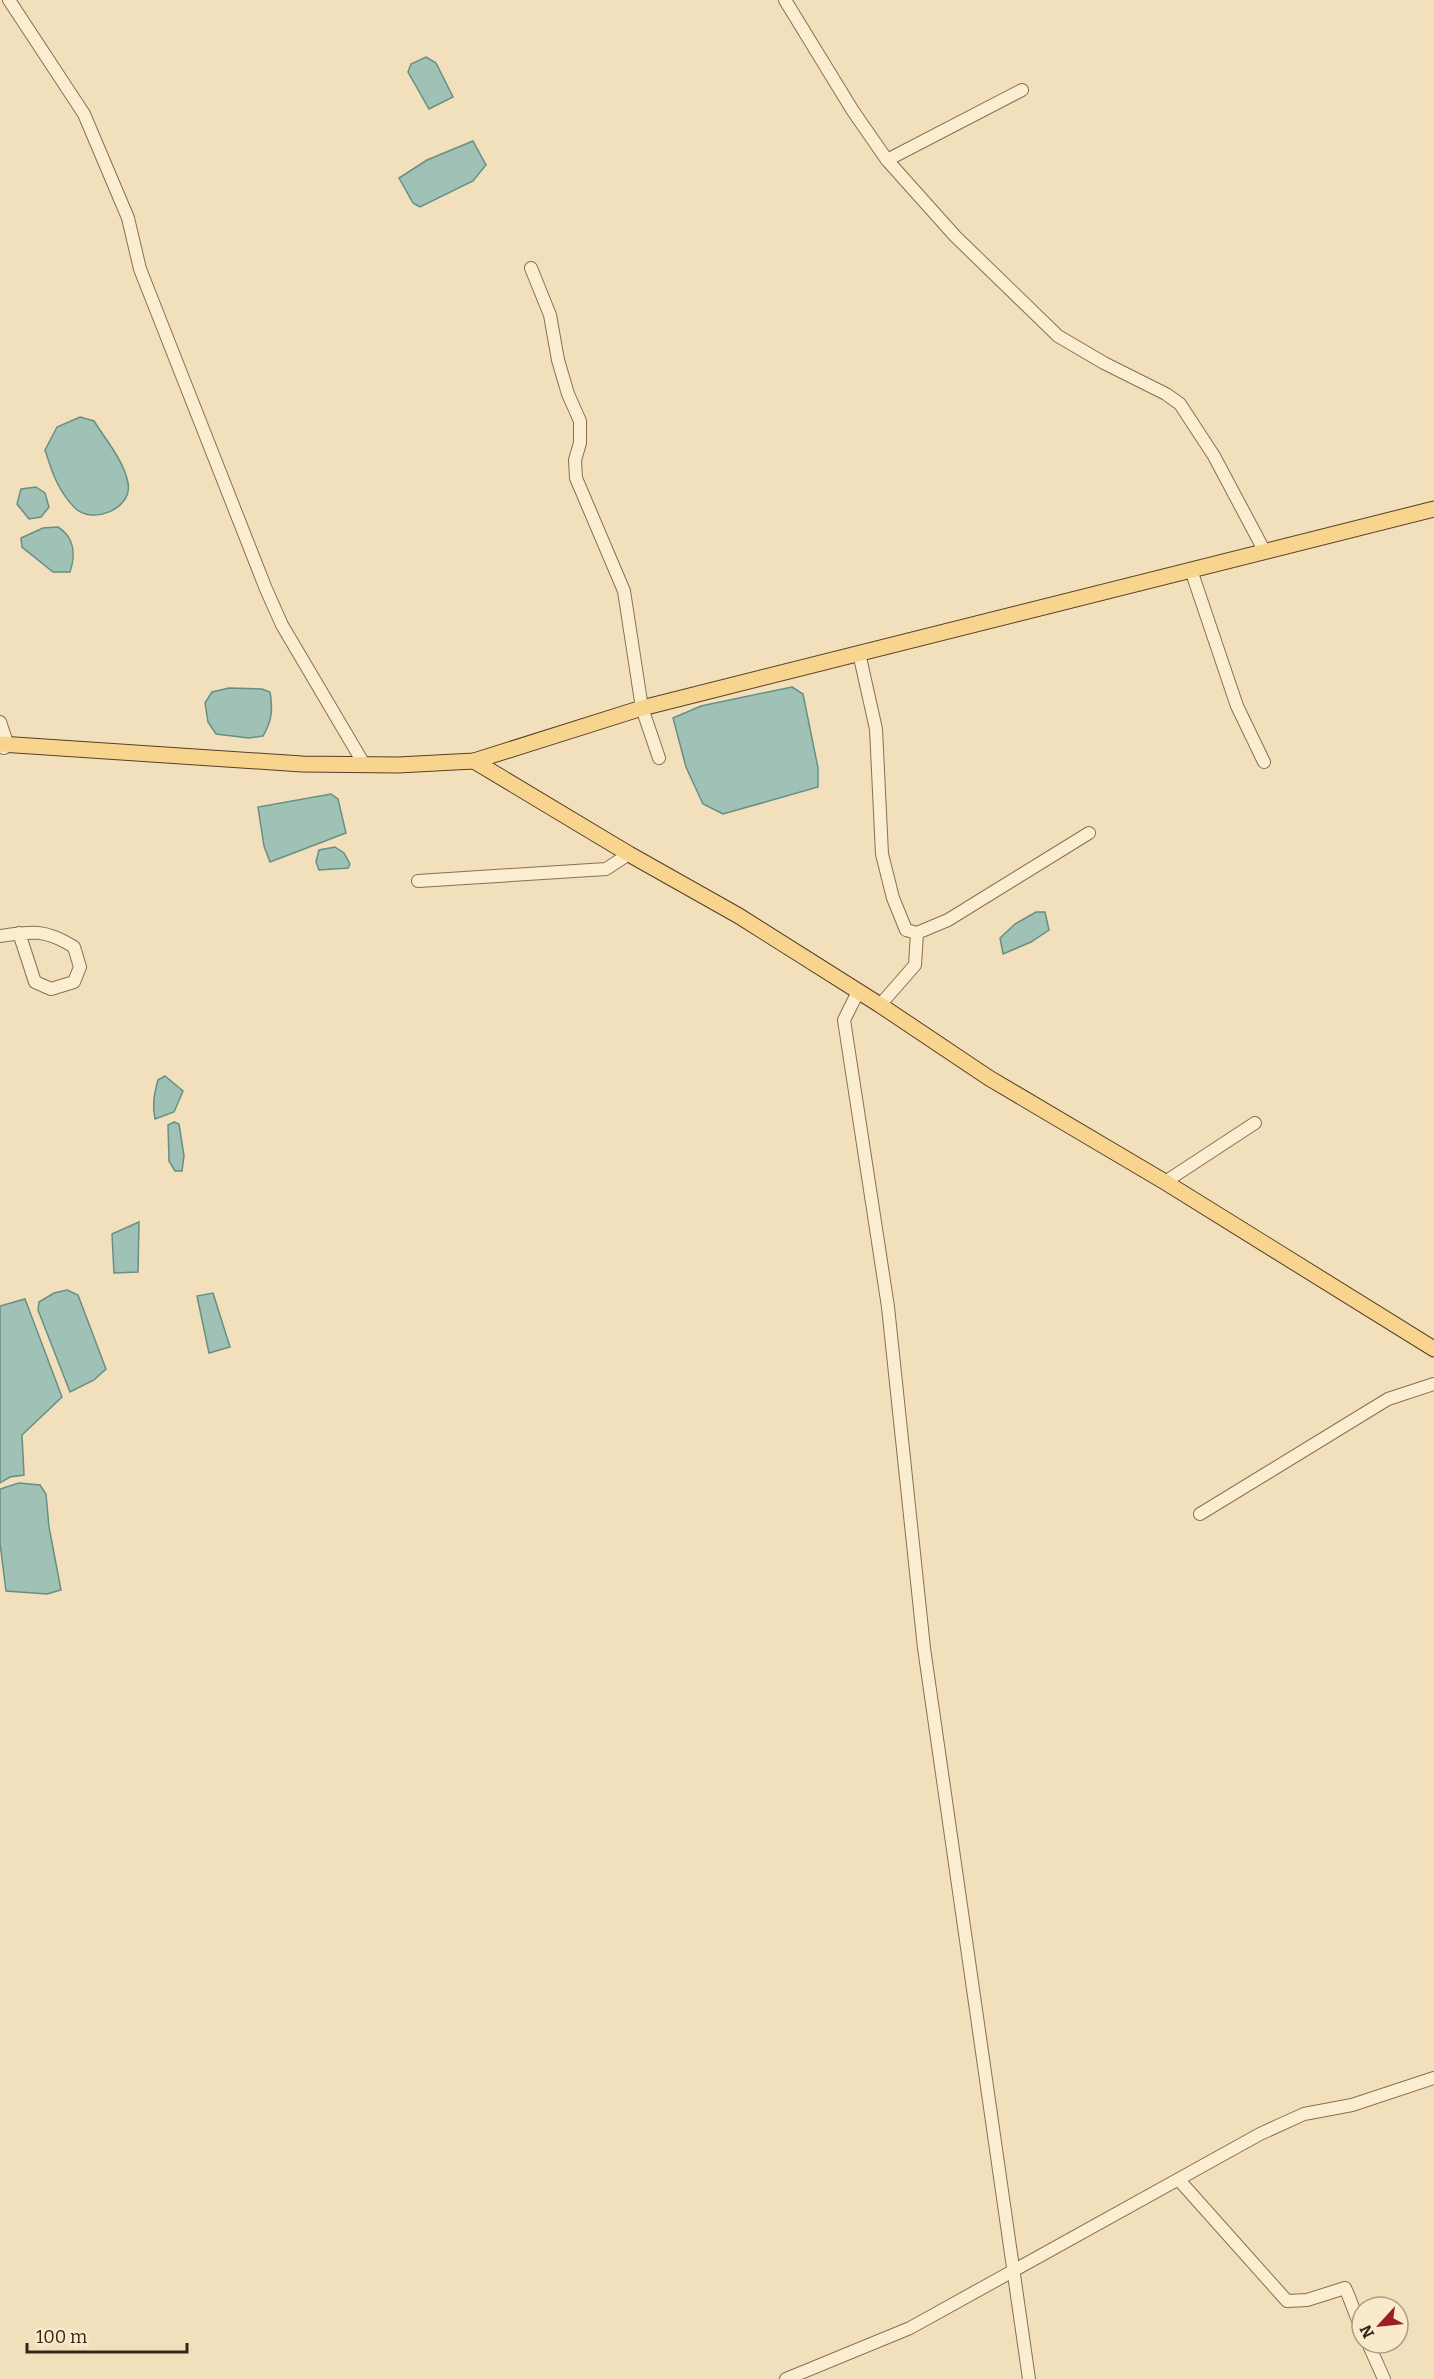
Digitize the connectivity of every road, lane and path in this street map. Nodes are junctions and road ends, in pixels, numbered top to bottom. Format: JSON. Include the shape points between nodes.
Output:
{"nodes":[{"id":1,"x":9,"y":0,"type":"edge"},
{"id":2,"x":785,"y":0,"type":"edge"},
{"id":3,"x":1022,"y":90,"type":"dead end"},
{"id":4,"x":887,"y":160,"type":"junction"},
{"id":5,"x":531,"y":268,"type":"dead end"},
{"id":6,"x":1434,"y":509,"type":"edge"},
{"id":7,"x":1265,"y":552,"type":"junction"},
{"id":8,"x":1191,"y":570,"type":"junction"},
{"id":9,"x":859,"y":653,"type":"junction"},
{"id":10,"x":642,"y":708,"type":"junction"},
{"id":11,"x":0,"y":722,"type":"edge"},
{"id":12,"x":3,"y":747,"type":"edge"},
{"id":13,"x":659,"y":758,"type":"dead end"},
{"id":14,"x":474,"y":761,"type":"junction"},
{"id":15,"x":1264,"y":762,"type":"dead end"},
{"id":16,"x":364,"y":764,"type":"junction"},
{"id":17,"x":1089,"y":833,"type":"dead end"},
{"id":18,"x":628,"y":854,"type":"junction"},
{"id":19,"x":418,"y":881,"type":"dead end"},
{"id":20,"x":19,"y":933,"type":"junction"},
{"id":21,"x":916,"y":933,"type":"junction"},
{"id":22,"x":0,"y":936,"type":"edge"},
{"id":23,"x":858,"y":992,"type":"junction"},
{"id":24,"x":880,"y":1005,"type":"junction"},
{"id":25,"x":1255,"y":1123,"type":"dead end"},
{"id":26,"x":1165,"y":1182,"type":"junction"},
{"id":27,"x":1434,"y":1349,"type":"edge"},
{"id":28,"x":1434,"y":1384,"type":"edge"},
{"id":29,"x":1200,"y":1514,"type":"dead end"},
{"id":30,"x":1434,"y":2078,"type":"edge"},
{"id":31,"x":1179,"y":2180,"type":"junction"},
{"id":32,"x":1014,"y":2272,"type":"junction"},
{"id":33,"x":1350,"y":2298,"type":"edge"},
{"id":34,"x":1373,"y":2355,"type":"edge"},
{"id":35,"x":786,"y":2379,"type":"edge"},
{"id":36,"x":1029,"y":2379,"type":"edge"},
{"id":37,"x":1384,"y":2379,"type":"edge"}],
"edges":[{"from":1,"to":16,"type":"street","via":[[84,114],[128,218],[140,269],[266,590],[282,625]]},
{"from":2,"to":4,"type":"street"},
{"from":3,"to":4,"type":"street"},
{"from":4,"to":7,"type":"street","via":[[955,236],[1058,336],[1180,404],[1214,456]]},
{"from":5,"to":10,"type":"street","via":[[550,315],[562,371],[580,421],[580,443],[574,460],[576,478],[624,591]]},
{"from":6,"to":7,"type":"main road"},
{"from":7,"to":8,"type":"main road"},
{"from":8,"to":9,"type":"main road"},
{"from":8,"to":15,"type":"street","via":[[1237,706]]},
{"from":9,"to":10,"type":"main road"},
{"from":9,"to":21,"type":"street","via":[[876,729],[882,854],[892,898],[906,930]]},
{"from":10,"to":13,"type":"street"},
{"from":10,"to":14,"type":"main road"},
{"from":11,"to":12,"type":"street"},
{"from":12,"to":16,"type":"main road"},
{"from":14,"to":16,"type":"main road"},
{"from":14,"to":18,"type":"main road"},
{"from":17,"to":21,"type":"street","via":[[948,920]]},
{"from":18,"to":19,"type":"street","via":[[606,869]]},
{"from":18,"to":23,"type":"main road","via":[[739,916]]},
{"from":20,"to":20,"type":"street","via":[[35,982],[51,989],[74,982],[80,968],[74,947],[51,933]]},
{"from":20,"to":22,"type":"street"},
{"from":21,"to":24,"type":"street","via":[[915,965]]},
{"from":23,"to":24,"type":"main road"},
{"from":23,"to":32,"type":"street","via":[[844,1020],[888,1307],[924,1648]]},
{"from":24,"to":26,"type":"main road","via":[[989,1078]]},
{"from":25,"to":26,"type":"street"},
{"from":26,"to":27,"type":"main road"},
{"from":28,"to":29,"type":"street","via":[[1388,1399]]},
{"from":30,"to":31,"type":"street","via":[[1352,2105],[1304,2114]]},
{"from":31,"to":32,"type":"street"},
{"from":31,"to":33,"type":"street","via":[[1287,2301],[1307,2300],[1345,2288]]},
{"from":32,"to":35,"type":"street","via":[[910,2328]]},
{"from":32,"to":36,"type":"street"},
{"from":34,"to":37,"type":"street"}]}
